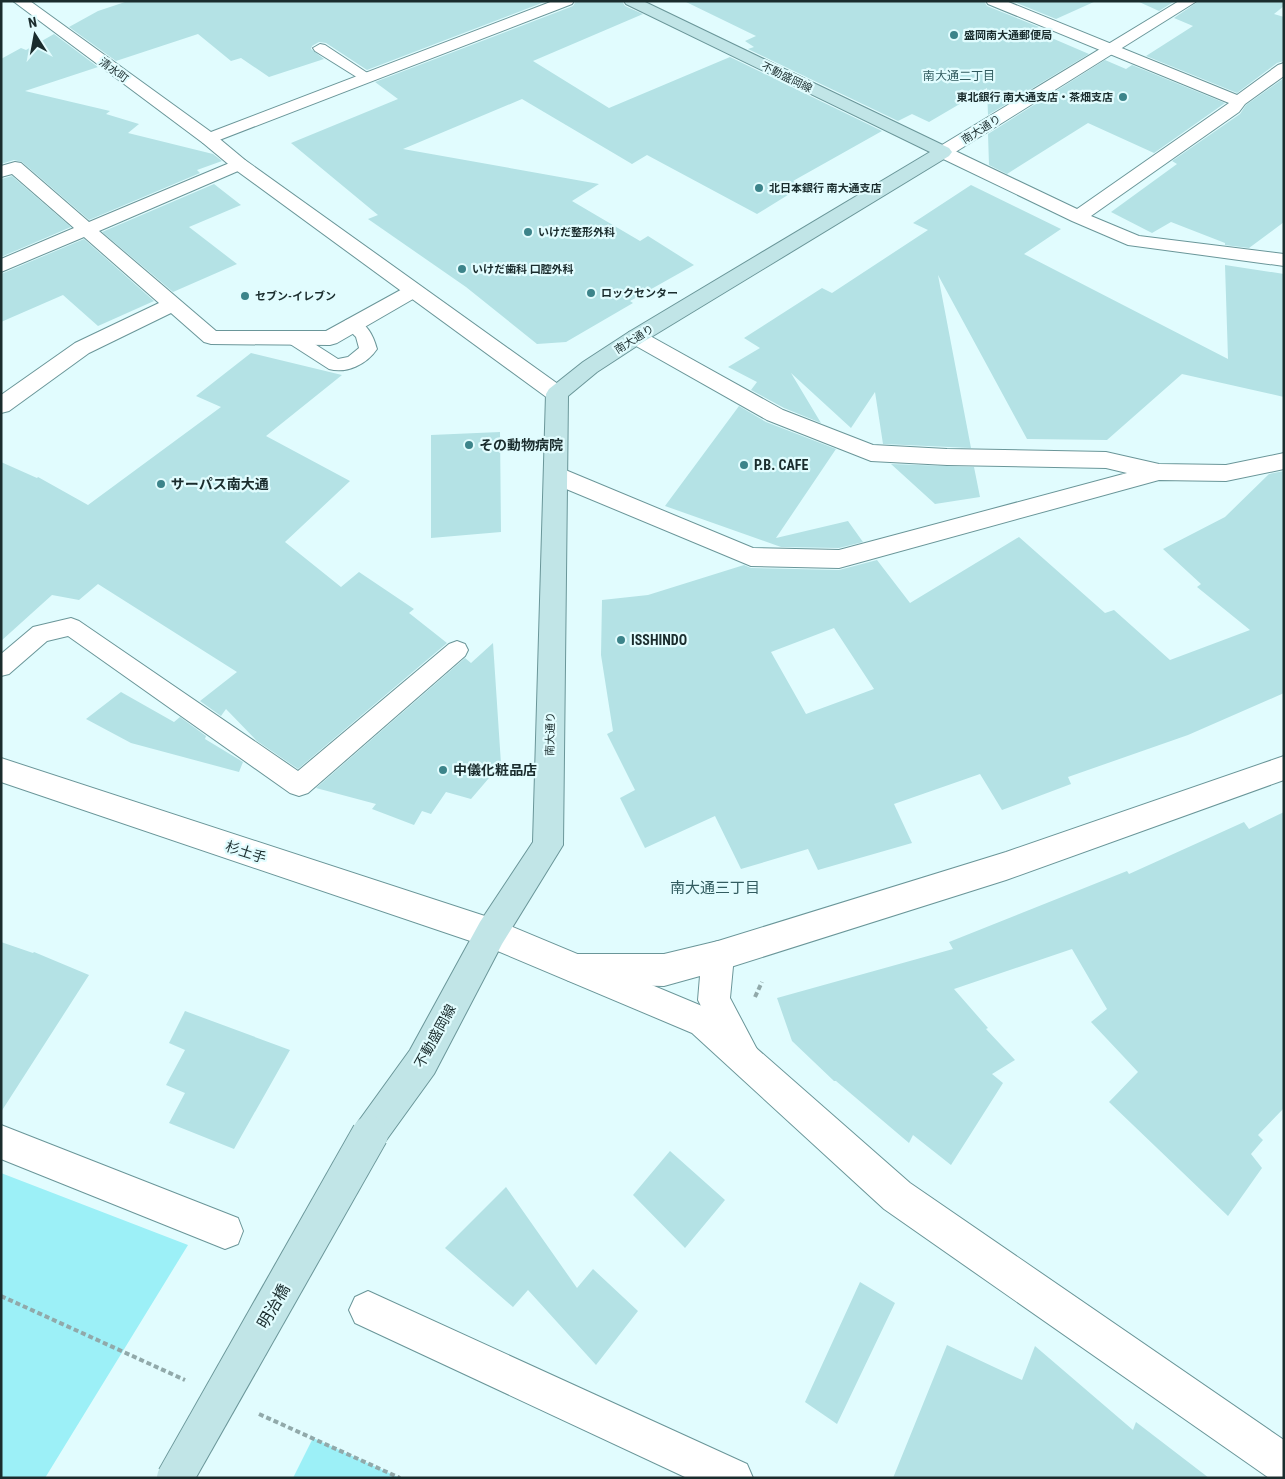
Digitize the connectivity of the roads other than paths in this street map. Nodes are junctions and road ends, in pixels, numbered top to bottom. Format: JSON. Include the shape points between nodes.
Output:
{"nodes":[{"id":1,"x":20,"y":1,"type":"edge"},
{"id":2,"x":567,"y":1,"type":"edge"},
{"id":3,"x":631,"y":1,"type":"edge"},
{"id":4,"x":993,"y":1,"type":"edge"},
{"id":5,"x":1190,"y":1,"type":"edge"},
{"id":6,"x":320,"y":48,"type":"dead end"},
{"id":7,"x":1111,"y":49,"type":"junction"},
{"id":8,"x":1284,"y":68,"type":"edge"},
{"id":9,"x":368,"y":78,"type":"junction"},
{"id":10,"x":1239,"y":101,"type":"junction"},
{"id":11,"x":209,"y":139,"type":"junction"},
{"id":12,"x":943,"y":152,"type":"junction"},
{"id":13,"x":238,"y":164,"type":"junction"},
{"id":14,"x":1,"y":172,"type":"edge"},
{"id":15,"x":1078,"y":217,"type":"junction"},
{"id":16,"x":86,"y":230,"type":"junction"},
{"id":17,"x":1284,"y":260,"type":"edge"},
{"id":18,"x":1,"y":266,"type":"edge"},
{"id":19,"x":413,"y":290,"type":"junction"},
{"id":20,"x":173,"y":304,"type":"junction"},
{"id":21,"x":352,"y":324,"type":"junction"},
{"id":22,"x":636,"y":337,"type":"junction"},
{"id":23,"x":293,"y":338,"type":"junction"},
{"id":24,"x":557,"y":394,"type":"junction"},
{"id":25,"x":1,"y":406,"type":"edge"},
{"id":26,"x":1284,"y":461,"type":"edge"},
{"id":27,"x":1159,"y":472,"type":"junction"},
{"id":28,"x":555,"y":475,"type":"junction"},
{"id":29,"x":457,"y":650,"type":"dead end"},
{"id":30,"x":1,"y":667,"type":"edge"},
{"id":31,"x":1284,"y":768,"type":"edge"},
{"id":32,"x":1,"y":770,"type":"edge"},
{"id":33,"x":491,"y":933,"type":"junction"},
{"id":34,"x":718,"y":956,"type":"junction"},
{"id":35,"x":578,"y":969,"type":"junction"},
{"id":36,"x":745,"y":1059,"type":"junction"},
{"id":37,"x":370,"y":1134,"type":"joint"},
{"id":38,"x":1,"y":1142,"type":"edge"},
{"id":39,"x":225,"y":1231,"type":"dead end"},
{"id":40,"x":368,"y":1310,"type":"dead end"},
{"id":41,"x":1284,"y":1464,"type":"edge"},
{"id":42,"x":175,"y":1478,"type":"edge"},
{"id":43,"x":732,"y":1478,"type":"edge"}],
"edges":[{"from":1,"to":11,"type":"street","name":"清水町"},
{"from":2,"to":9,"type":"street"},
{"from":3,"to":12,"type":"main road","name":"不動盛岡線"},
{"from":4,"to":7,"type":"street"},
{"from":5,"to":7,"type":"street","name":"南大通り"},
{"from":6,"to":9,"type":"lane"},
{"from":7,"to":10,"type":"street"},
{"from":7,"to":12,"type":"street","name":"南大通り"},
{"from":8,"to":10,"type":"street"},
{"from":9,"to":11,"type":"street"},
{"from":10,"to":15,"type":"street","via":[[1233,109]]},
{"from":11,"to":13,"type":"street","name":"清水町"},
{"from":12,"to":15,"type":"street"},
{"from":12,"to":22,"type":"main road","name":"南大通り"},
{"from":13,"to":16,"type":"street"},
{"from":13,"to":19,"type":"street","name":"清水町"},
{"from":14,"to":16,"type":"street","via":[[15,167]]},
{"from":15,"to":17,"type":"street","via":[[1135,241]]},
{"from":16,"to":18,"type":"street"},
{"from":16,"to":20,"type":"street"},
{"from":19,"to":21,"type":"street"},
{"from":19,"to":24,"type":"street","name":"清水町"},
{"from":20,"to":23,"type":"street","via":[[211,336]]},
{"from":20,"to":25,"type":"street","via":[[82,348]]},
{"from":21,"to":23,"type":"street","via":[[330,338]]},
{"from":21,"to":23,"type":"lane","via":[[364,335],[368,349],[353,362],[335,365]]},
{"from":22,"to":24,"type":"main road","name":"南大通り","via":[[590,367]]},
{"from":22,"to":27,"type":"street","via":[[775,415],[871,453],[1106,460]]},
{"from":24,"to":28,"type":"main road","name":"南大通り"},
{"from":26,"to":27,"type":"street","via":[[1226,473]]},
{"from":27,"to":28,"type":"street","via":[[840,559],[751,557]]},
{"from":28,"to":33,"type":"main road","name":"南大通り","via":[[548,845]]},
{"from":29,"to":30,"type":"lane","via":[[299,785],[71,627],[42,633]]},
{"from":31,"to":34,"type":"street","via":[[997,869]]},
{"from":32,"to":33,"type":"street","name":"杉土手"},
{"from":33,"to":35,"type":"street","name":"杉土手"},
{"from":33,"to":37,"type":"main road","name":"不動盛岡線","via":[[422,1062]]},
{"from":34,"to":35,"type":"street","via":[[664,970]]},
{"from":34,"to":36,"type":"street","via":[[714,1000]]},
{"from":35,"to":36,"type":"street","name":"杉土手","via":[[704,1022]]},
{"from":36,"to":41,"type":"street","name":"杉土手","via":[[897,1196]]},
{"from":37,"to":42,"type":"main road","name":"明治橋","bridge":true},
{"from":38,"to":39,"type":"street"},
{"from":40,"to":43,"type":"street"}]}
